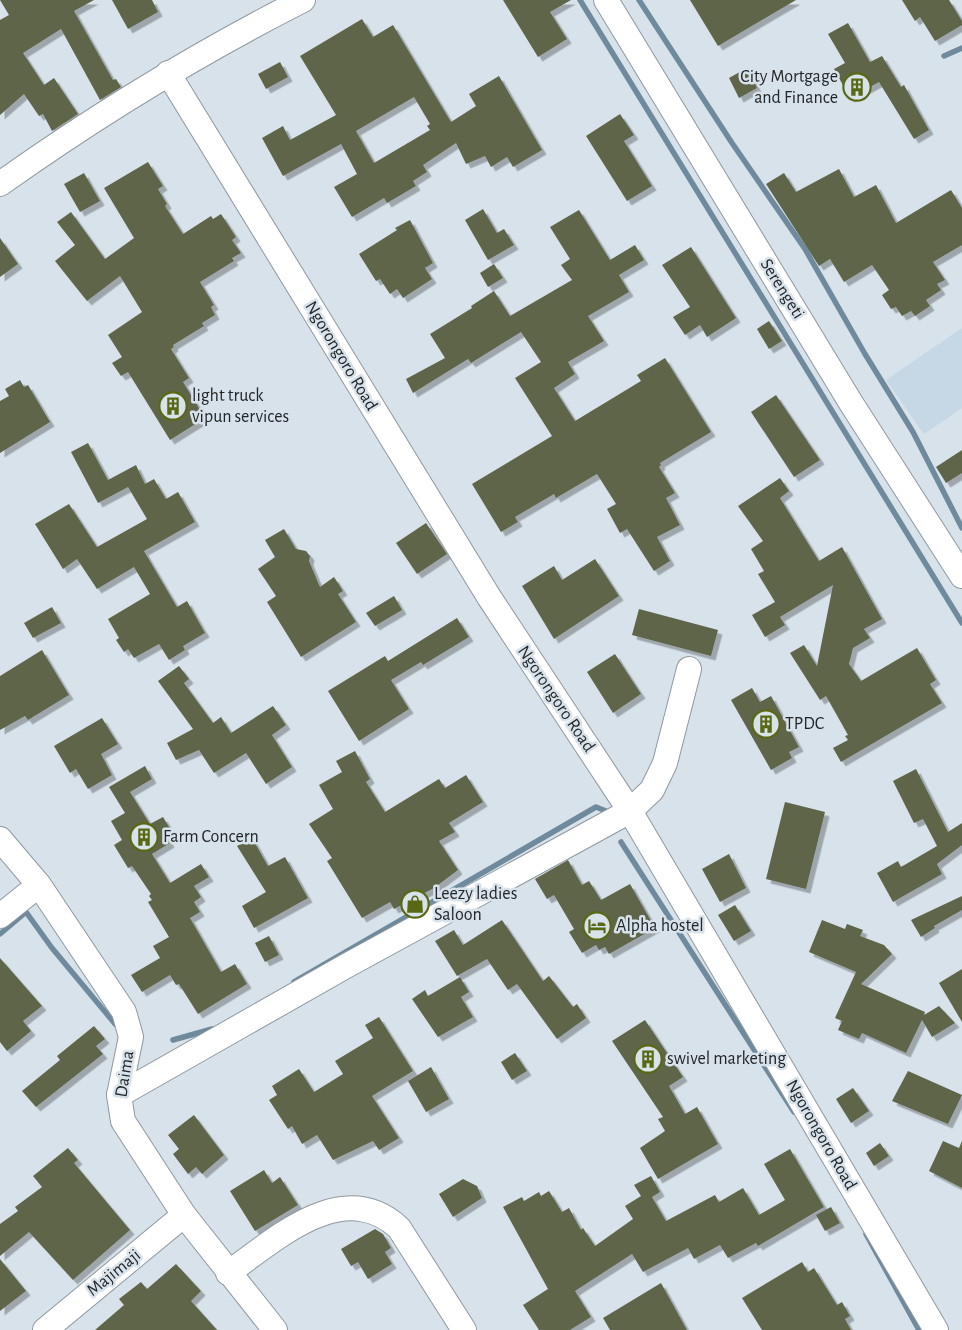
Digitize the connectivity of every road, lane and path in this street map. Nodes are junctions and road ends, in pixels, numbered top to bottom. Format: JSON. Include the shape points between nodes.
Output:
{"nodes":[{"id":1,"x":303,"y":0,"type":"edge"},
{"id":2,"x":606,"y":0,"type":"edge"},
{"id":3,"x":168,"y":73,"type":"junction"},
{"id":4,"x":0,"y":184,"type":"edge"},
{"id":5,"x":962,"y":576,"type":"edge"},
{"id":6,"x":689,"y":669,"type":"dead end"},
{"id":7,"x":630,"y":811,"type":"junction"},
{"id":8,"x":0,"y":839,"type":"edge"},
{"id":9,"x":38,"y":886,"type":"junction"},
{"id":10,"x":0,"y":916,"type":"edge"},
{"id":11,"x":119,"y":1095,"type":"junction"},
{"id":12,"x":184,"y":1215,"type":"junction"},
{"id":13,"x":228,"y":1273,"type":"junction"},
{"id":14,"x":44,"y":1330,"type":"edge"},
{"id":15,"x":275,"y":1330,"type":"edge"},
{"id":16,"x":464,"y":1330,"type":"edge"},
{"id":17,"x":936,"y":1330,"type":"edge"}],
"edges":[{"from":1,"to":3,"type":"street"},
{"from":2,"to":5,"type":"street","name":"Serengeti","via":[[851,403]]},
{"from":3,"to":4,"type":"street","via":[[69,135]]},
{"from":3,"to":7,"type":"street","name":"Ngorongoro Road","via":[[489,597]]},
{"from":6,"to":7,"type":"street","via":[[665,764],[652,790]]},
{"from":7,"to":11,"type":"street"},
{"from":7,"to":17,"type":"street","name":"Ngorongoro Road"},
{"from":8,"to":9,"type":"street","name":"Daima"},
{"from":9,"to":10,"type":"street"},
{"from":9,"to":11,"type":"street","name":"Daima","via":[[124,1012],[131,1037]]},
{"from":11,"to":12,"type":"street","name":"Daima","via":[[123,1121]]},
{"from":12,"to":13,"type":"street","name":"Daima"},
{"from":12,"to":14,"type":"street","name":"Majimaji"},
{"from":13,"to":15,"type":"street","name":"Daima"},
{"from":13,"to":16,"type":"street","via":[[298,1223],[327,1211],[373,1211],[387,1217],[399,1228]]}]}
